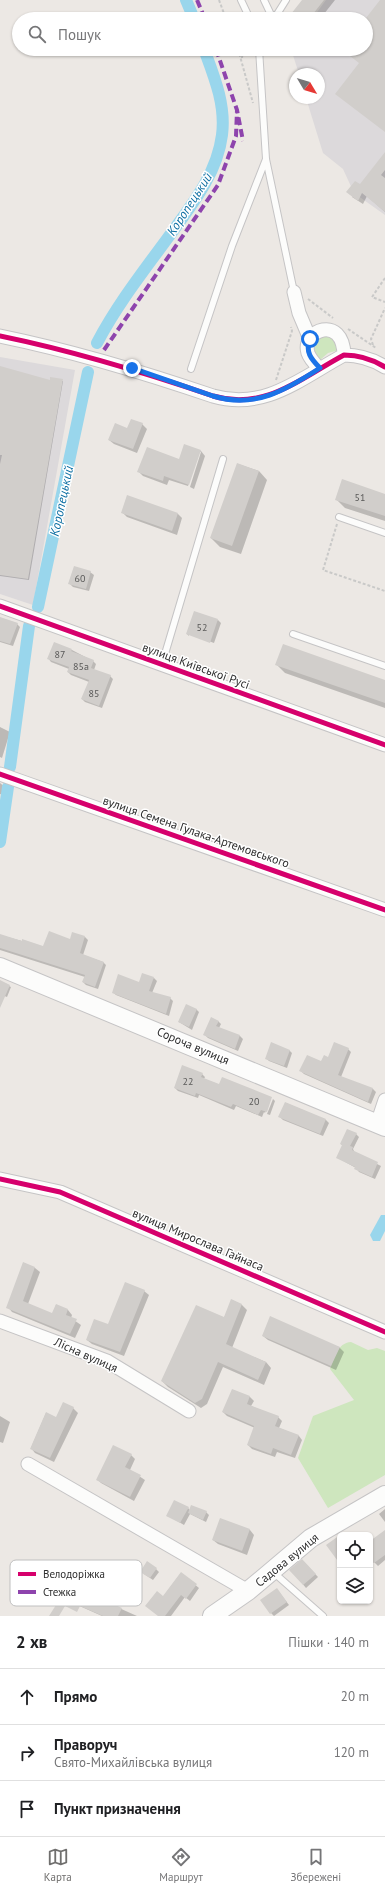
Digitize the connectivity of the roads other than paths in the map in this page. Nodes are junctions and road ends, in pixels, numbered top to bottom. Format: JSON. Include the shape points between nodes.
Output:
{"nodes":[{"id":1,"x":241,"y":0,"type":"edge"},
{"id":2,"x":264,"y":0,"type":"edge"},
{"id":3,"x":286,"y":0,"type":"edge"},
{"id":4,"x":247,"y":12,"type":"edge"},
{"id":5,"x":270,"y":12,"type":"edge"},
{"id":6,"x":278,"y":12,"type":"edge"},
{"id":7,"x":259,"y":56,"type":"edge"},
{"id":8,"x":266,"y":159,"type":"junction"},
{"id":9,"x":299,"y":293,"type":"joint"},
{"id":10,"x":0,"y":336,"type":"edge"},
{"id":11,"x":314,"y":336,"type":"junction"},
{"id":12,"x":344,"y":355,"type":"junction"},
{"id":13,"x":385,"y":367,"type":"edge"},
{"id":14,"x":320,"y":368,"type":"junction"},
{"id":15,"x":191,"y":369,"type":"dead end"},
{"id":16,"x":223,"y":459,"type":"dead end"},
{"id":17,"x":339,"y":517,"type":"road end"},
{"id":18,"x":385,"y":533,"type":"edge"},
{"id":19,"x":0,"y":606,"type":"edge"},
{"id":20,"x":293,"y":634,"type":"dead end"},
{"id":21,"x":162,"y":664,"type":"junction"},
{"id":22,"x":385,"y":666,"type":"edge"},
{"id":23,"x":385,"y":745,"type":"edge"},
{"id":24,"x":0,"y":774,"type":"edge"},
{"id":25,"x":385,"y":910,"type":"edge"},
{"id":26,"x":0,"y":967,"type":"edge"},
{"id":27,"x":385,"y":1100,"type":"edge"},
{"id":28,"x":381,"y":1125,"type":"edge"},
{"id":29,"x":0,"y":1179,"type":"edge"},
{"id":30,"x":0,"y":1320,"type":"edge"},
{"id":31,"x":385,"y":1332,"type":"edge"},
{"id":32,"x":189,"y":1410,"type":"dead end"},
{"id":33,"x":28,"y":1464,"type":"dead end"},
{"id":34,"x":385,"y":1495,"type":"edge"},
{"id":35,"x":272,"y":1571,"type":"junction"},
{"id":36,"x":248,"y":1591,"type":"junction"},
{"id":37,"x":212,"y":1616,"type":"edge"},
{"id":38,"x":323,"y":1616,"type":"edge"}],
"edges":[{"from":1,"to":4,"type":"lane"},
{"from":2,"to":5,"type":"lane"},
{"from":3,"to":6,"type":"lane"},
{"from":7,"to":8,"type":"lane"},
{"from":8,"to":9,"type":"lane"},
{"from":8,"to":15,"type":"lane","via":[[232,246]]},
{"from":9,"to":11,"type":"street","via":[[300,313]]},
{"from":10,"to":14,"type":"street","via":[[102,360],[226,400],[241,401],[267,396]]},
{"from":11,"to":12,"type":"street","via":[[327,330],[337,334],[343,342]]},
{"from":11,"to":14,"type":"street","via":[[308,354]]},
{"from":12,"to":13,"type":"street","via":[[356,355]]},
{"from":12,"to":14,"type":"street"},
{"from":16,"to":21,"type":"lane"},
{"from":17,"to":18,"type":"lane"},
{"from":19,"to":21,"type":"street","name":"вулиця Київської Русі"},
{"from":20,"to":22,"type":"lane"},
{"from":21,"to":23,"type":"street","name":"вулиця Київської Русі"},
{"from":24,"to":25,"type":"street","name":"вулиця Семена Гулака-Артемовського"},
{"from":26,"to":28,"type":"main road","name":"Сороча вулиця"},
{"from":27,"to":28,"type":"street"},
{"from":29,"to":31,"type":"street","name":"вулиця Мирослава Гайнаса","via":[[60,1192]]},
{"from":30,"to":32,"type":"street","name":"Лісна вулиця","via":[[107,1361]]},
{"from":33,"to":36,"type":"street"},
{"from":34,"to":35,"type":"main road","name":"Садова вулиця","via":[[311,1538]]},
{"from":35,"to":36,"type":"main road","name":"Садова вулиця"},
{"from":35,"to":38,"type":"lane"},
{"from":36,"to":37,"type":"main road","name":"Садова вулиця"}]}
